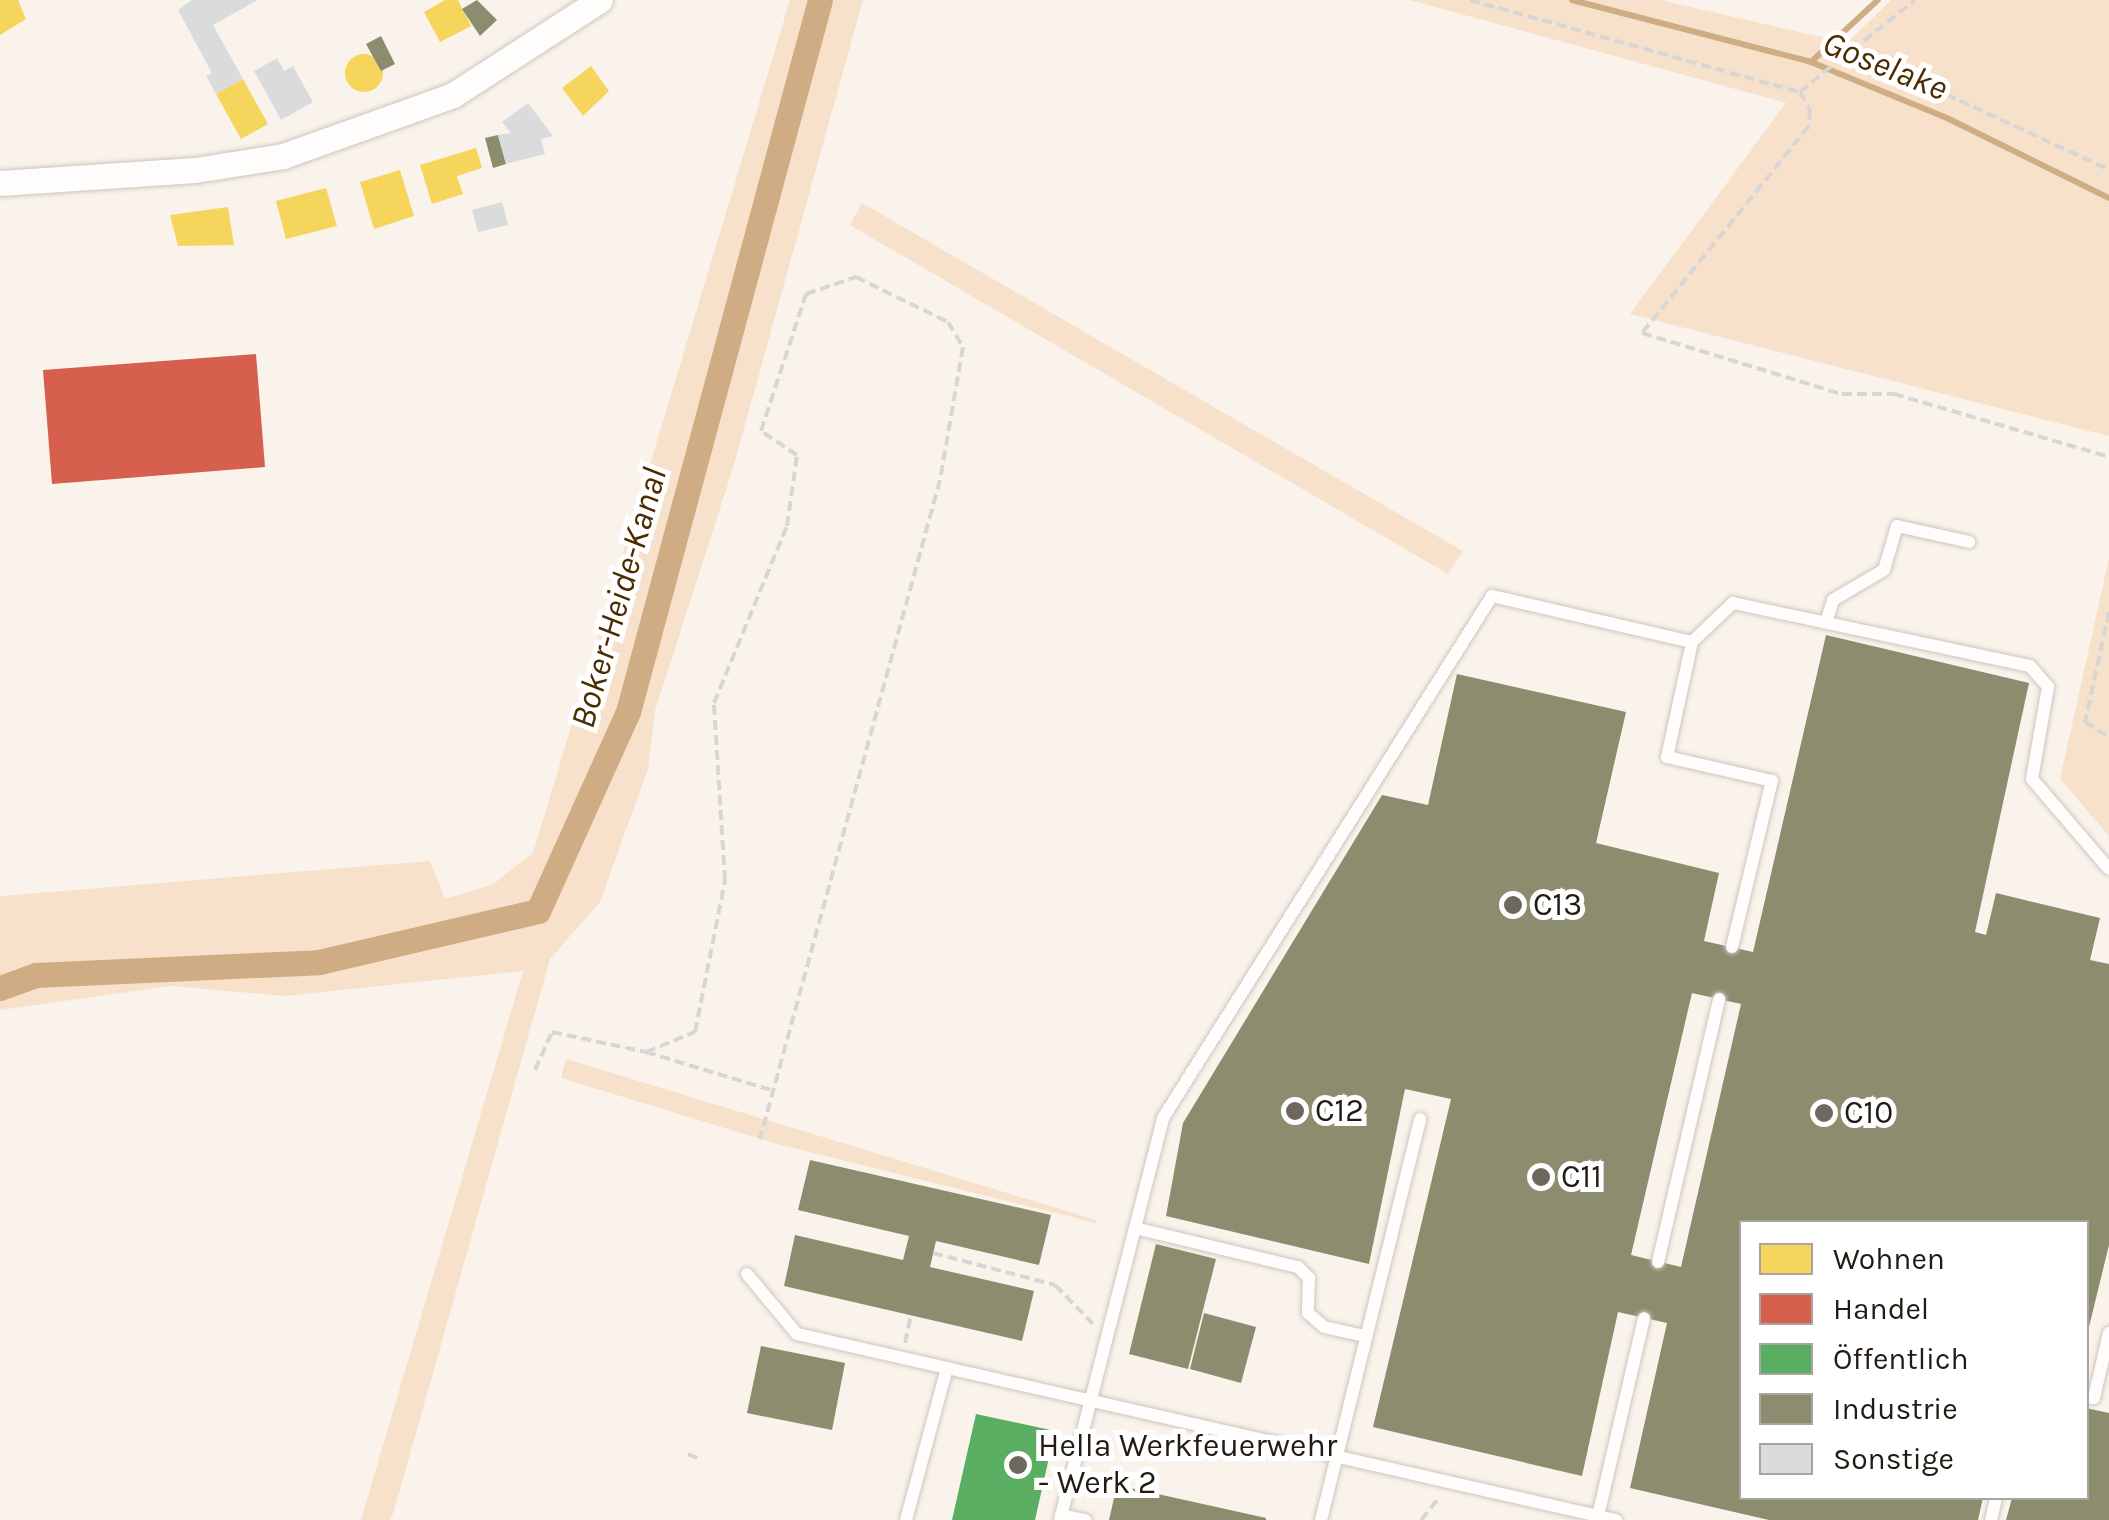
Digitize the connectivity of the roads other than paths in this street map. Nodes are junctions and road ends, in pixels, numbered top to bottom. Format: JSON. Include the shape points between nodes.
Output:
{"nodes":[{"id":1,"x":600,"y":0,"type":"edge"},
{"id":2,"x":0,"y":183,"type":"edge"},
{"id":3,"x":1970,"y":542,"type":"dead end"},
{"id":4,"x":1826,"y":622,"type":"junction"},
{"id":5,"x":1692,"y":642,"type":"junction"},
{"id":6,"x":2109,"y":868,"type":"edge"},
{"id":7,"x":1732,"y":947,"type":"dead end"},
{"id":8,"x":1719,"y":1000,"type":"dead end"},
{"id":9,"x":1420,"y":1119,"type":"dead end"},
{"id":10,"x":1135,"y":1228,"type":"junction"},
{"id":11,"x":1658,"y":1262,"type":"dead end"},
{"id":12,"x":747,"y":1274,"type":"dead end"},
{"id":13,"x":1644,"y":1318,"type":"dead end"},
{"id":14,"x":2109,"y":1333,"type":"edge"},
{"id":15,"x":1364,"y":1336,"type":"junction"},
{"id":16,"x":948,"y":1368,"type":"junction"},
{"id":17,"x":2089,"y":1397,"type":"edge"},
{"id":18,"x":1090,"y":1402,"type":"junction"},
{"id":19,"x":1335,"y":1457,"type":"junction"},
{"id":20,"x":1598,"y":1516,"type":"junction"},
{"id":21,"x":1060,"y":1517,"type":"edge"},
{"id":22,"x":906,"y":1520,"type":"edge"},
{"id":23,"x":1085,"y":1520,"type":"edge"},
{"id":24,"x":1320,"y":1520,"type":"edge"},
{"id":25,"x":1616,"y":1520,"type":"edge"}],
"edges":[{"from":1,"to":2,"type":"street","via":[[453,94],[283,156],[195,170]]},
{"from":3,"to":4,"type":"lane","via":[[1897,526],[1884,570],[1833,600]]},
{"from":4,"to":5,"type":"lane","via":[[1733,603]]},
{"from":4,"to":6,"type":"lane","via":[[2030,666],[2048,687],[2032,779]]},
{"from":5,"to":7,"type":"lane","via":[[1667,758],[1772,781]]},
{"from":5,"to":10,"type":"lane","via":[[1492,596],[1164,1118]]},
{"from":8,"to":11,"type":"lane"},
{"from":9,"to":15,"type":"lane"},
{"from":10,"to":15,"type":"lane","via":[[1298,1267],[1308,1278],[1308,1314],[1324,1327]]},
{"from":10,"to":18,"type":"lane"},
{"from":12,"to":16,"type":"lane","via":[[797,1334]]},
{"from":13,"to":20,"type":"lane"},
{"from":14,"to":17,"type":"lane"},
{"from":15,"to":19,"type":"lane"},
{"from":16,"to":18,"type":"lane"},
{"from":16,"to":22,"type":"lane"},
{"from":18,"to":19,"type":"lane"},
{"from":18,"to":21,"type":"lane"},
{"from":19,"to":20,"type":"lane"},
{"from":19,"to":24,"type":"lane"},
{"from":20,"to":25,"type":"lane"},
{"from":21,"to":23,"type":"lane"}]}
